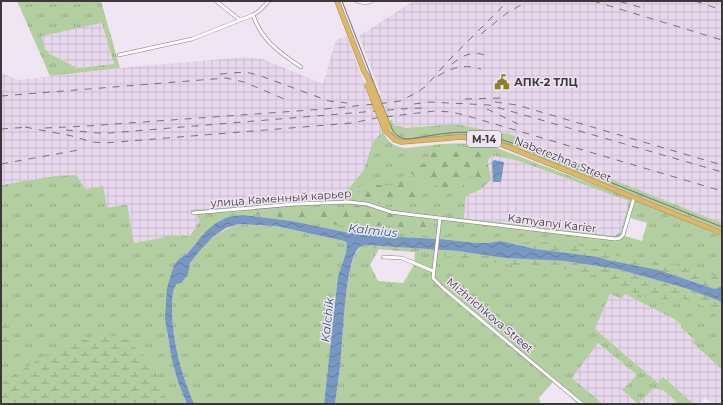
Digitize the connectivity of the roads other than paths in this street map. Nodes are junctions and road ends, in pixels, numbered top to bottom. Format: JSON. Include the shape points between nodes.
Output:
{"nodes":[{"id":1,"x":216,"y":1,"type":"edge"},
{"id":2,"x":269,"y":1,"type":"edge"},
{"id":3,"x":337,"y":1,"type":"edge"},
{"id":4,"x":358,"y":1,"type":"edge"},
{"id":5,"x":372,"y":1,"type":"edge"},
{"id":6,"x":252,"y":15,"type":"junction"},
{"id":7,"x":240,"y":20,"type":"junction"},
{"id":8,"x":119,"y":55,"type":"dead end"},
{"id":9,"x":301,"y":67,"type":"dead end"},
{"id":10,"x":634,"y":198,"type":"junction"},
{"id":11,"x":193,"y":213,"type":"dead end"},
{"id":12,"x":440,"y":218,"type":"junction"},
{"id":13,"x":722,"y":234,"type":"edge"},
{"id":14,"x":383,"y":257,"type":"dead end"},
{"id":15,"x":433,"y":271,"type":"junction"},
{"id":16,"x":582,"y":404,"type":"edge"}],
"edges":[{"from":1,"to":7,"type":"street"},
{"from":2,"to":6,"type":"street"},
{"from":3,"to":10,"type":"highway","name":"Naberezhna Street","number":"М-14","bridge":true,"via":[[387,129],[397,142],[456,137],[487,140]]},
{"from":4,"to":5,"type":"street"},
{"from":6,"to":7,"type":"street"},
{"from":6,"to":9,"type":"street","via":[[273,47]]},
{"from":7,"to":8,"type":"street","via":[[192,39]]},
{"from":10,"to":12,"type":"street","name":"Kamyanyi Karier","via":[[623,235],[618,239]]},
{"from":10,"to":13,"type":"highway","name":"Naberezhna Street","number":"М-14"},
{"from":11,"to":12,"type":"street","name":"улица Каменный карьер","via":[[349,202],[368,204],[391,212]]},
{"from":12,"to":15,"type":"street"},
{"from":14,"to":15,"type":"street","via":[[402,258]]},
{"from":15,"to":16,"type":"street","name":"Mizhrichkova Street","via":[[433,278],[444,289]]}]}
